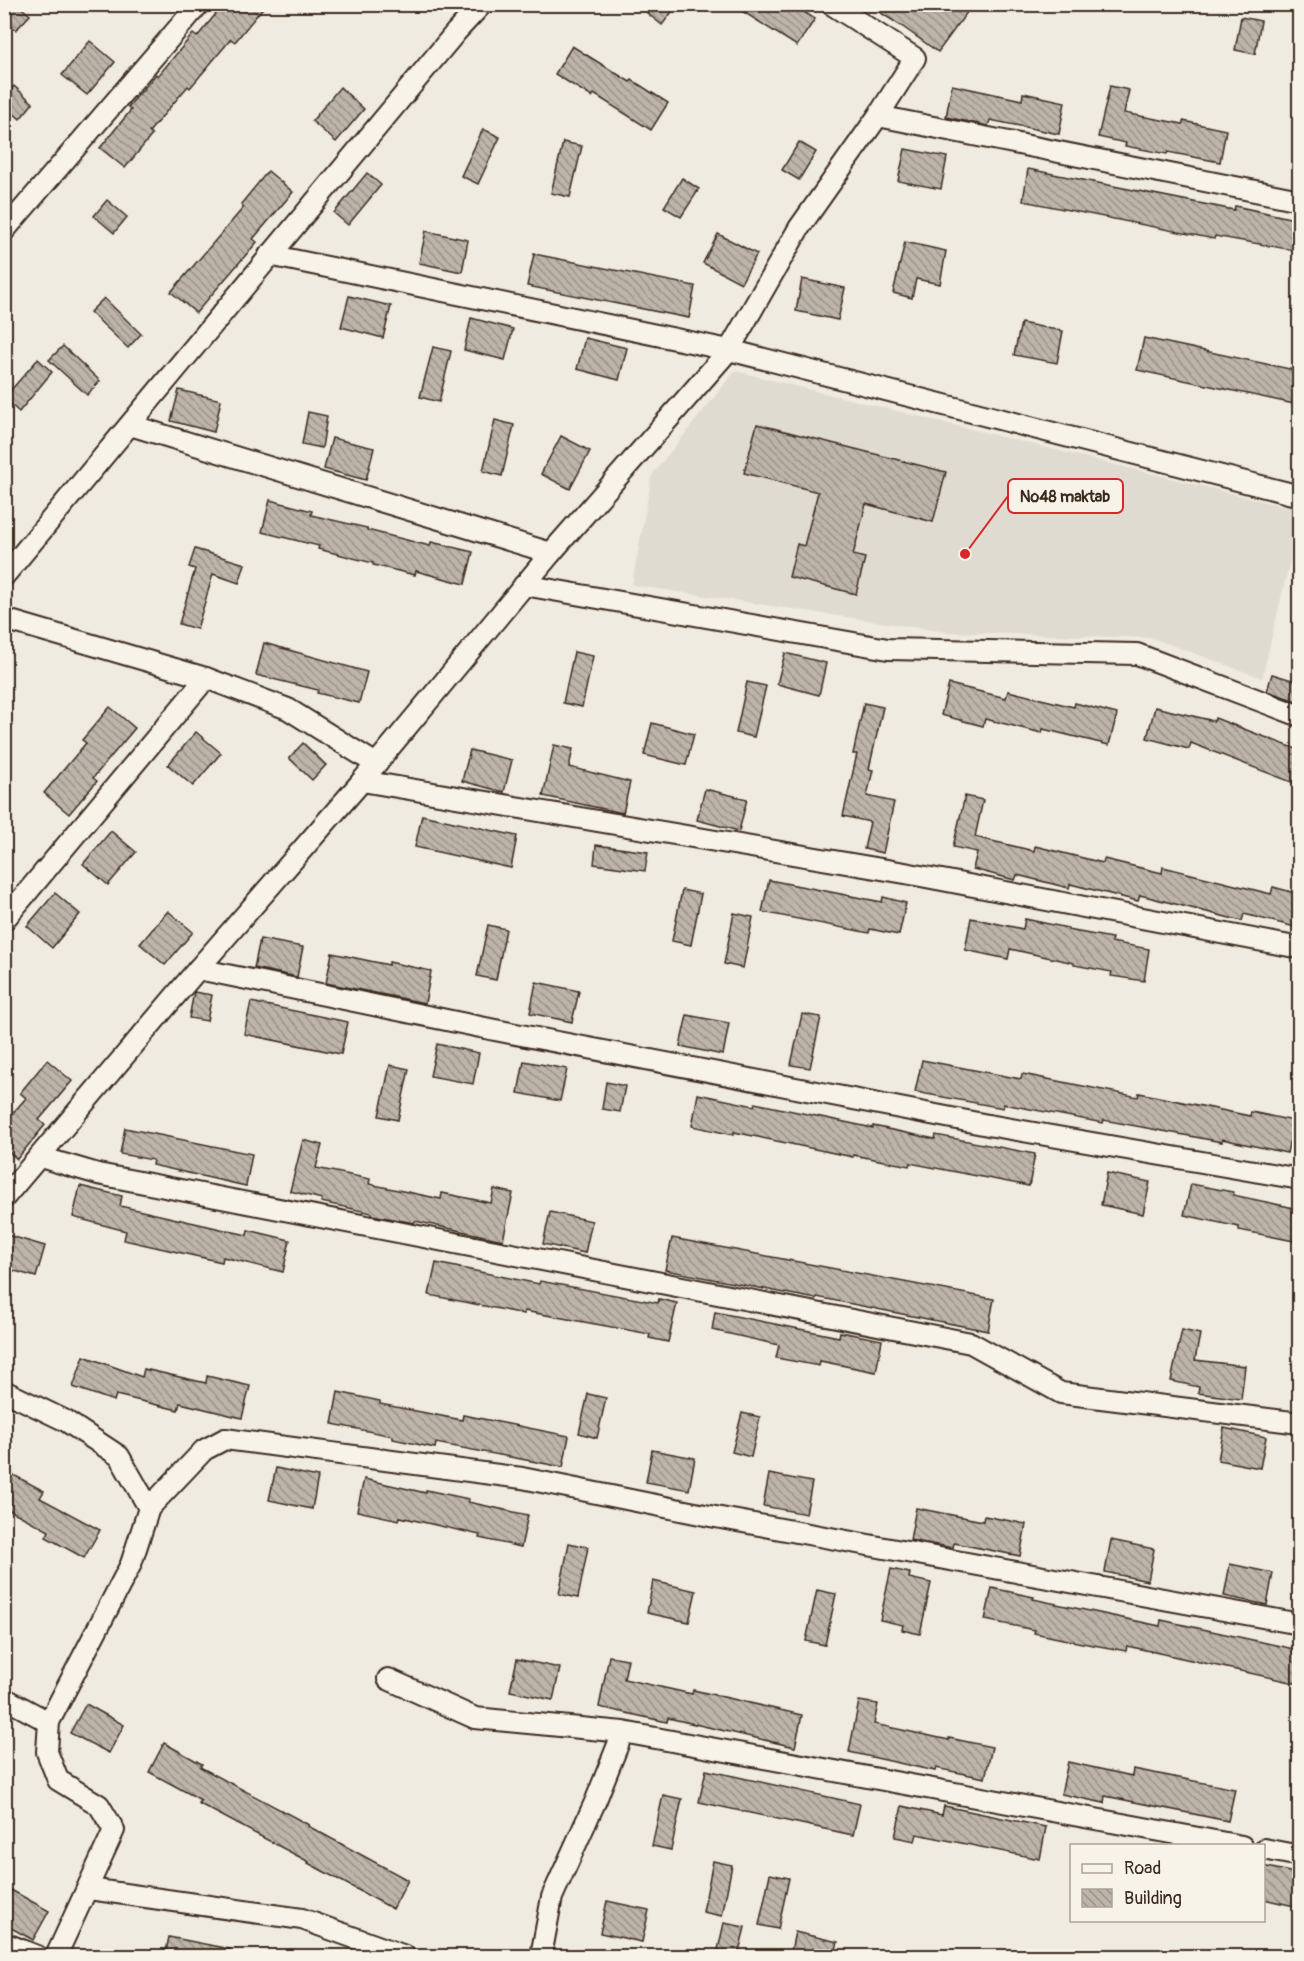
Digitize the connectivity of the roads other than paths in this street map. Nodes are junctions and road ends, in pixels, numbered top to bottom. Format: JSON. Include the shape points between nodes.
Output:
{"nodes":[{"id":1,"x":199,"y":4,"type":"edge"},
{"id":2,"x":482,"y":4,"type":"edge"},
{"id":3,"x":831,"y":4,"type":"edge"},
{"id":4,"x":878,"y":116,"type":"junction"},
{"id":5,"x":1299,"y":200,"type":"edge"},
{"id":6,"x":4,"y":231,"type":"edge"},
{"id":7,"x":269,"y":255,"type":"junction"},
{"id":8,"x":729,"y":350,"type":"junction"},
{"id":9,"x":130,"y":425,"type":"junction"},
{"id":10,"x":1299,"y":496,"type":"edge"},
{"id":11,"x":551,"y":553,"type":"junction"},
{"id":12,"x":4,"y":576,"type":"edge"},
{"id":13,"x":524,"y":585,"type":"junction"},
{"id":14,"x":4,"y":619,"type":"edge"},
{"id":15,"x":206,"y":678,"type":"junction"},
{"id":16,"x":1299,"y":716,"type":"edge"},
{"id":17,"x":376,"y":764,"type":"junction"},
{"id":18,"x":362,"y":781,"type":"junction"},
{"id":19,"x":4,"y":920,"type":"edge"},
{"id":20,"x":1299,"y":948,"type":"edge"},
{"id":21,"x":198,"y":969,"type":"junction"},
{"id":22,"x":40,"y":1157,"type":"junction"},
{"id":23,"x":1299,"y":1179,"type":"edge"},
{"id":24,"x":4,"y":1198,"type":"edge"},
{"id":25,"x":4,"y":1391,"type":"edge"},
{"id":26,"x":1299,"y":1423,"type":"edge"},
{"id":27,"x":149,"y":1508,"type":"junction"},
{"id":28,"x":1299,"y":1624,"type":"edge"},
{"id":29,"x":388,"y":1679,"type":"dead end"},
{"id":30,"x":4,"y":1698,"type":"edge"},
{"id":31,"x":49,"y":1722,"type":"junction"},
{"id":32,"x":623,"y":1732,"type":"junction"},
{"id":33,"x":1237,"y":1844,"type":"edge"},
{"id":34,"x":1265,"y":1850,"type":"edge"},
{"id":35,"x":1299,"y":1856,"type":"edge"},
{"id":36,"x":88,"y":1889,"type":"junction"},
{"id":37,"x":4,"y":1942,"type":"edge"},
{"id":38,"x":37,"y":1956,"type":"edge"},
{"id":39,"x":56,"y":1956,"type":"edge"},
{"id":40,"x":405,"y":1956,"type":"edge"},
{"id":41,"x":542,"y":1956,"type":"edge"}],
"edges":[{"from":1,"to":6,"type":"street"},
{"from":2,"to":7,"type":"street"},
{"from":3,"to":4,"type":"street","via":[[915,58]]},
{"from":4,"to":5,"type":"street"},
{"from":4,"to":8,"type":"street","via":[[799,228]]},
{"from":7,"to":8,"type":"street"},
{"from":7,"to":9,"type":"street"},
{"from":8,"to":10,"type":"street"},
{"from":8,"to":11,"type":"street"},
{"from":9,"to":11,"type":"street"},
{"from":9,"to":12,"type":"street"},
{"from":11,"to":13,"type":"street"},
{"from":13,"to":16,"type":"street","via":[[888,649],[1137,654]]},
{"from":13,"to":17,"type":"street"},
{"from":14,"to":15,"type":"street"},
{"from":15,"to":17,"type":"street","via":[[288,709]]},
{"from":15,"to":19,"type":"street"},
{"from":17,"to":18,"type":"street"},
{"from":18,"to":20,"type":"street","via":[[905,873]]},
{"from":18,"to":21,"type":"street"},
{"from":21,"to":22,"type":"street"},
{"from":21,"to":23,"type":"street","via":[[977,1123]]},
{"from":22,"to":24,"type":"street"},
{"from":22,"to":26,"type":"street","via":[[98,1174],[971,1343],[1061,1393]]},
{"from":25,"to":27,"type":"street","via":[[66,1421],[119,1456]]},
{"from":27,"to":28,"type":"street","via":[[204,1450],[225,1439],[522,1478]]},
{"from":27,"to":31,"type":"street","via":[[131,1564]]},
{"from":29,"to":32,"type":"street","via":[[474,1718]]},
{"from":30,"to":31,"type":"street"},
{"from":31,"to":36,"type":"street","via":[[47,1752],[58,1780],[99,1805],[114,1830]]},
{"from":32,"to":33,"type":"street"},
{"from":32,"to":41,"type":"street","via":[[552,1897]]},
{"from":34,"to":35,"type":"street"},
{"from":36,"to":39,"type":"street"},
{"from":36,"to":40,"type":"street","via":[[302,1919]]},
{"from":37,"to":38,"type":"street"}]}
